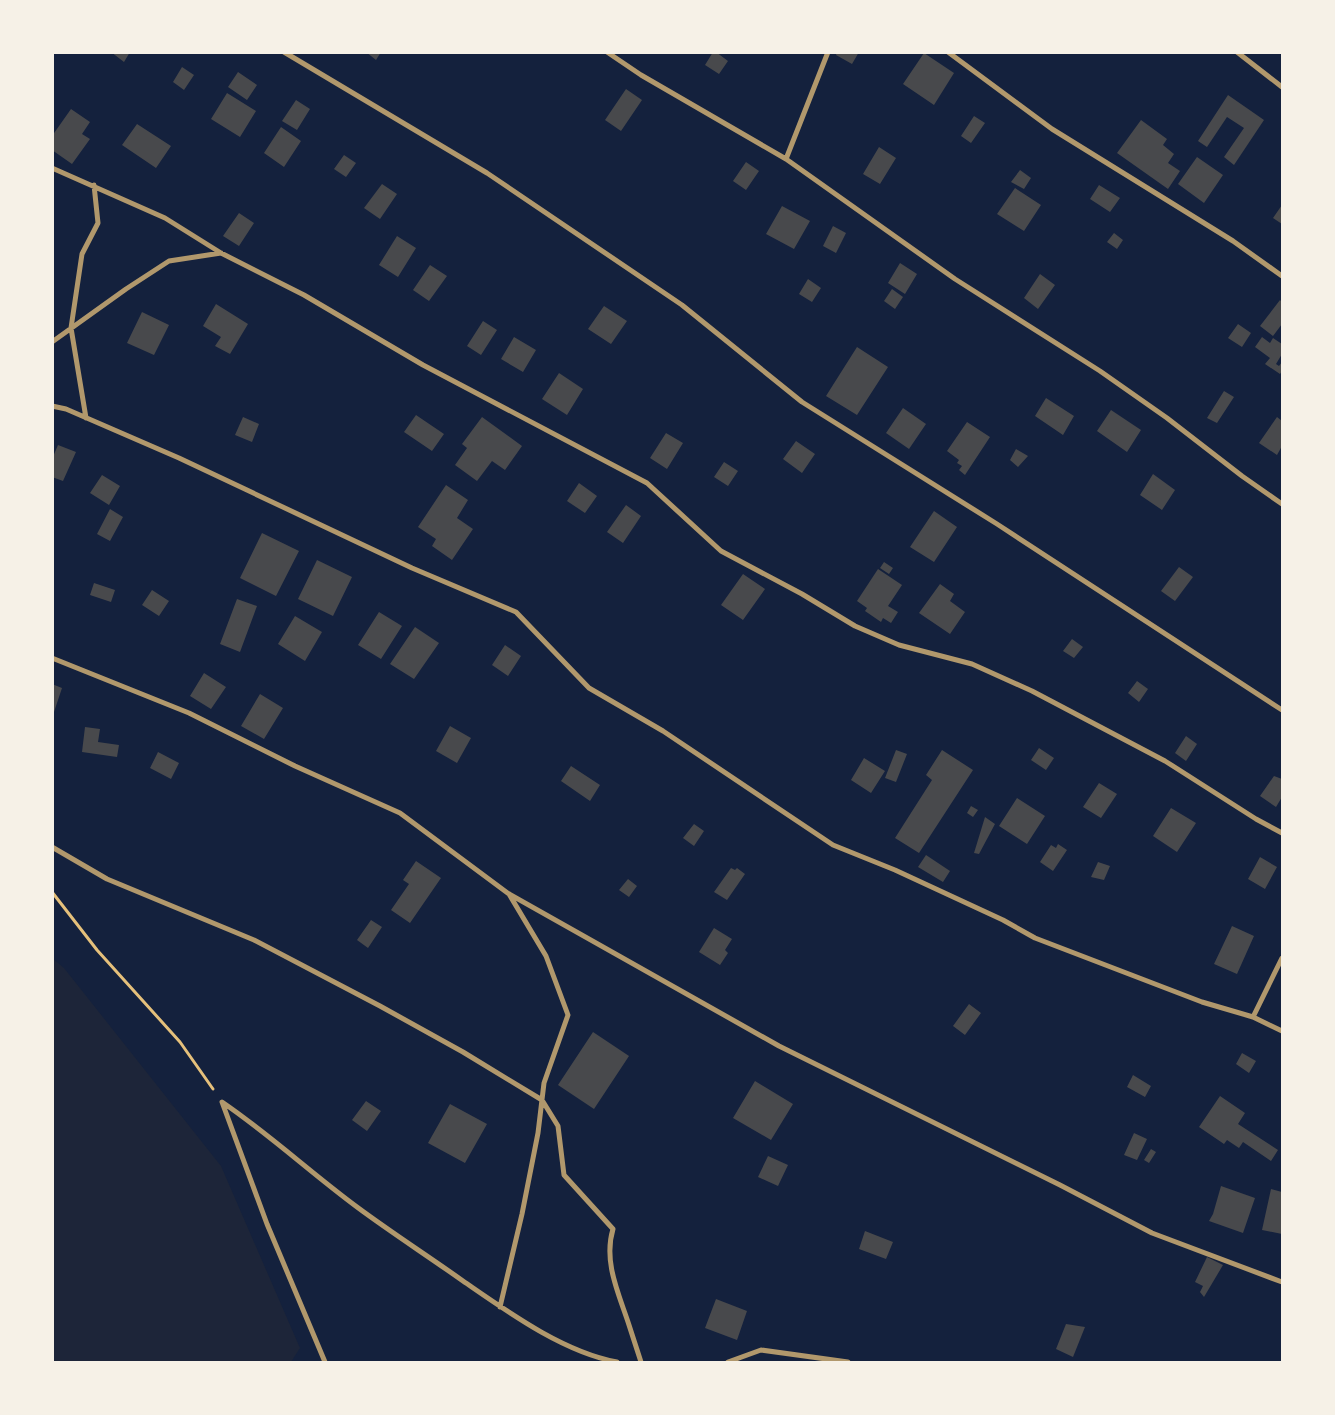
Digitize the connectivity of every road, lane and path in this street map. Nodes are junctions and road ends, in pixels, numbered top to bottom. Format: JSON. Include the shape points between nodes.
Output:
{"nodes":[{"id":1,"x":284,"y":52,"type":"edge"},
{"id":2,"x":607,"y":52,"type":"edge"},
{"id":3,"x":828,"y":52,"type":"edge"},
{"id":4,"x":948,"y":52,"type":"edge"},
{"id":5,"x":1237,"y":52,"type":"edge"},
{"id":6,"x":1282,"y":87,"type":"edge"},
{"id":7,"x":786,"y":159,"type":"junction"},
{"id":8,"x":52,"y":168,"type":"edge"},
{"id":9,"x":94,"y":185,"type":"junction"},
{"id":10,"x":221,"y":253,"type":"junction"},
{"id":11,"x":1282,"y":276,"type":"edge"},
{"id":12,"x":72,"y":328,"type":"junction"},
{"id":13,"x":52,"y":342,"type":"edge"},
{"id":14,"x":52,"y":406,"type":"edge"},
{"id":15,"x":86,"y":418,"type":"junction"},
{"id":16,"x":1282,"y":504,"type":"edge"},
{"id":17,"x":52,"y":658,"type":"edge"},
{"id":18,"x":1282,"y":710,"type":"edge"},
{"id":19,"x":1282,"y":833,"type":"edge"},
{"id":20,"x":52,"y":847,"type":"edge"},
{"id":21,"x":52,"y":892,"type":"edge"},
{"id":22,"x":509,"y":894,"type":"junction"},
{"id":23,"x":1282,"y":958,"type":"edge"},
{"id":24,"x":1253,"y":1017,"type":"junction"},
{"id":25,"x":1282,"y":1030,"type":"edge"},
{"id":26,"x":542,"y":1100,"type":"junction"},
{"id":27,"x":222,"y":1102,"type":"junction"},
{"id":28,"x":1282,"y":1282,"type":"edge"},
{"id":29,"x":500,"y":1307,"type":"junction"},
{"id":30,"x":325,"y":1362,"type":"edge"},
{"id":31,"x":617,"y":1362,"type":"edge"},
{"id":32,"x":641,"y":1362,"type":"edge"},
{"id":33,"x":728,"y":1362,"type":"edge"},
{"id":34,"x":848,"y":1362,"type":"edge"}],
"edges":[{"from":1,"to":18,"type":"street","via":[[487,173],[682,305],[802,402],[997,524]]},
{"from":2,"to":7,"type":"street"},
{"from":3,"to":7,"type":"street"},
{"from":4,"to":11,"type":"street","via":[[1052,130],[1234,242]]},
{"from":5,"to":6,"type":"street"},
{"from":7,"to":16,"type":"street","via":[[955,279],[1167,418]]},
{"from":8,"to":9,"type":"street"},
{"from":9,"to":10,"type":"street","via":[[165,218]]},
{"from":9,"to":12,"type":"street","via":[[98,223],[82,254]]},
{"from":10,"to":12,"type":"street","via":[[169,261]]},
{"from":10,"to":19,"type":"street","via":[[304,294],[423,365],[647,483],[721,551],[855,626],[899,645],[972,664],[1032,691],[1165,761]]},
{"from":12,"to":13,"type":"street"},
{"from":12,"to":15,"type":"street"},
{"from":14,"to":15,"type":"street"},
{"from":15,"to":24,"type":"street","via":[[179,458],[412,568],[516,612],[589,688],[663,731],[833,845],[1004,920],[1035,938],[1202,1002]]},
{"from":17,"to":22,"type":"street","via":[[189,713],[400,813]]},
{"from":20,"to":26,"type":"street","via":[[107,879],[254,940],[463,1052]]},
{"from":21,"to":27,"type":"path","via":[[97,950],[180,1042]]},
{"from":22,"to":26,"type":"street","via":[[546,956],[568,1015],[544,1083]]},
{"from":22,"to":28,"type":"street","via":[[780,1046],[1152,1233]]},
{"from":23,"to":24,"type":"street"},
{"from":24,"to":25,"type":"street"},
{"from":26,"to":29,"type":"street","via":[[522,1214]]},
{"from":26,"to":32,"type":"street","via":[[558,1126],[564,1175],[613,1229],[610,1238],[611,1268]]},
{"from":27,"to":29,"type":"street","via":[[252,1122],[356,1206]]},
{"from":27,"to":30,"type":"street","via":[[267,1224]]},
{"from":29,"to":31,"type":"street","via":[[567,1345]]},
{"from":33,"to":34,"type":"street","via":[[761,1350]]}]}
